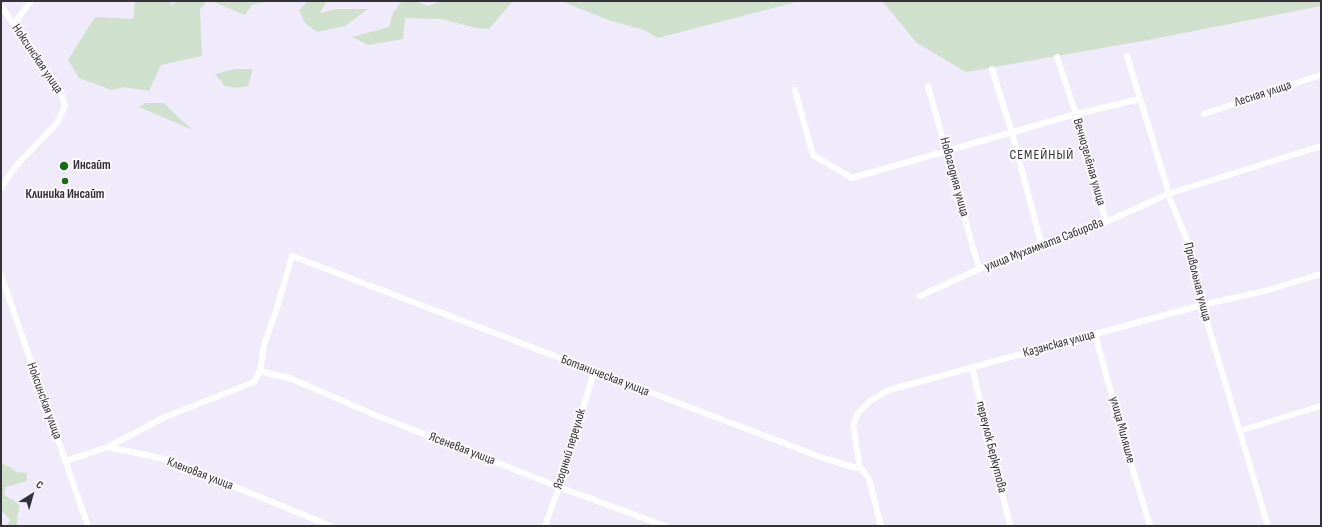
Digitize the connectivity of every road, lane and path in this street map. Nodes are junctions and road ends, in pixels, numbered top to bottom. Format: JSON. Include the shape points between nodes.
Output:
{"nodes":[{"id":1,"x":31,"y":1,"type":"edge"},
{"id":2,"x":1,"y":6,"type":"edge"},
{"id":3,"x":15,"y":25,"type":"junction"},
{"id":4,"x":1127,"y":56,"type":"dead end"},
{"id":5,"x":1057,"y":57,"type":"dead end"},
{"id":6,"x":992,"y":69,"type":"dead end"},
{"id":7,"x":1321,"y":75,"type":"edge"},
{"id":8,"x":928,"y":86,"type":"dead end"},
{"id":9,"x":796,"y":90,"type":"dead end"},
{"id":10,"x":1140,"y":99,"type":"junction"},
{"id":11,"x":1076,"y":114,"type":"junction"},
{"id":12,"x":1204,"y":114,"type":"dead end"},
{"id":13,"x":1012,"y":133,"type":"junction"},
{"id":14,"x":1321,"y":146,"type":"edge"},
{"id":15,"x":947,"y":151,"type":"junction"},
{"id":16,"x":1,"y":188,"type":"edge"},
{"id":17,"x":1168,"y":194,"type":"junction"},
{"id":18,"x":1106,"y":222,"type":"junction"},
{"id":19,"x":1042,"y":247,"type":"junction"},
{"id":20,"x":979,"y":270,"type":"junction"},
{"id":21,"x":1321,"y":274,"type":"edge"},
{"id":22,"x":1,"y":275,"type":"edge"},
{"id":23,"x":920,"y":296,"type":"dead end"},
{"id":24,"x":1202,"y":305,"type":"junction"},
{"id":25,"x":1095,"y":334,"type":"junction"},
{"id":26,"x":972,"y":367,"type":"junction"},
{"id":27,"x":260,"y":371,"type":"junction"},
{"id":28,"x":594,"y":372,"type":"junction"},
{"id":29,"x":1321,"y":406,"type":"edge"},
{"id":30,"x":1239,"y":431,"type":"junction"},
{"id":31,"x":108,"y":447,"type":"junction"},
{"id":32,"x":66,"y":461,"type":"junction"},
{"id":33,"x":860,"y":467,"type":"junction"},
{"id":34,"x":559,"y":487,"type":"junction"},
{"id":35,"x":88,"y":526,"type":"edge"},
{"id":36,"x":331,"y":526,"type":"edge"},
{"id":37,"x":545,"y":526,"type":"edge"},
{"id":38,"x":665,"y":526,"type":"edge"},
{"id":39,"x":881,"y":526,"type":"edge"},
{"id":40,"x":1010,"y":526,"type":"edge"},
{"id":41,"x":1150,"y":526,"type":"edge"},
{"id":42,"x":1268,"y":526,"type":"edge"}],
"edges":[{"from":1,"to":3,"type":"street"},
{"from":2,"to":3,"type":"street","name":"Ноксинская улица"},
{"from":3,"to":16,"type":"street","name":"Ноксинская улица","via":[[60,89],[65,106],[56,123],[15,167]]},
{"from":4,"to":10,"type":"street","name":"Привольная улица"},
{"from":5,"to":11,"type":"street","name":"Вечнозелёная улица"},
{"from":6,"to":13,"type":"street"},
{"from":7,"to":12,"type":"street","name":"Лесная улица"},
{"from":8,"to":15,"type":"street","name":"Новогодняя улица"},
{"from":9,"to":15,"type":"street","via":[[813,155],[852,178]]},
{"from":10,"to":11,"type":"street"},
{"from":10,"to":17,"type":"street","name":"Привольная улица"},
{"from":11,"to":13,"type":"street"},
{"from":11,"to":18,"type":"street","name":"Вечнозелёная улица"},
{"from":13,"to":15,"type":"street"},
{"from":13,"to":19,"type":"street"},
{"from":14,"to":17,"type":"street"},
{"from":15,"to":20,"type":"street","name":"Новогодняя улица"},
{"from":17,"to":18,"type":"street","name":"улица Мухаммата Сабирова"},
{"from":17,"to":24,"type":"street","name":"Привольная улица","via":[[1186,240]]},
{"from":18,"to":19,"type":"street","name":"улица Мухаммата Сабирова"},
{"from":19,"to":20,"type":"street","name":"улица Мухаммата Сабирова"},
{"from":20,"to":23,"type":"street","name":"улица Мухаммата Сабирова"},
{"from":21,"to":24,"type":"street","name":"Казанская улица","via":[[1265,291]]},
{"from":22,"to":32,"type":"street","name":"Ноксинская улица"},
{"from":24,"to":25,"type":"street","name":"Казанская улица"},
{"from":24,"to":30,"type":"street","name":"Привольная улица"},
{"from":25,"to":26,"type":"street","name":"Казанская улица"},
{"from":25,"to":41,"type":"street","name":"улица Миляшле"},
{"from":26,"to":33,"type":"street","name":"Казанская улица","via":[[889,390],[870,401],[858,413],[853,425]]},
{"from":26,"to":40,"type":"street","name":"переулок Беркутова"},
{"from":27,"to":28,"type":"street","name":"Ботаническая улица","via":[[264,346],[292,256]]},
{"from":27,"to":31,"type":"street","via":[[254,382],[165,417]]},
{"from":27,"to":34,"type":"street","name":"Ясеневая улица","via":[[292,379],[375,415]]},
{"from":28,"to":33,"type":"street","name":"Ботаническая улица","via":[[822,458]]},
{"from":28,"to":34,"type":"street","name":"Ягодный переулок"},
{"from":29,"to":30,"type":"street"},
{"from":30,"to":42,"type":"street","name":"Привольная улица"},
{"from":31,"to":32,"type":"street"},
{"from":31,"to":36,"type":"street","name":"Кленовая улица","via":[[169,460]]},
{"from":32,"to":35,"type":"street","name":"Ноксинская улица"},
{"from":33,"to":39,"type":"street","via":[[869,479]]},
{"from":34,"to":37,"type":"street","name":"Ягодный переулок"},
{"from":34,"to":38,"type":"street","name":"Ясеневая улица"}]}
